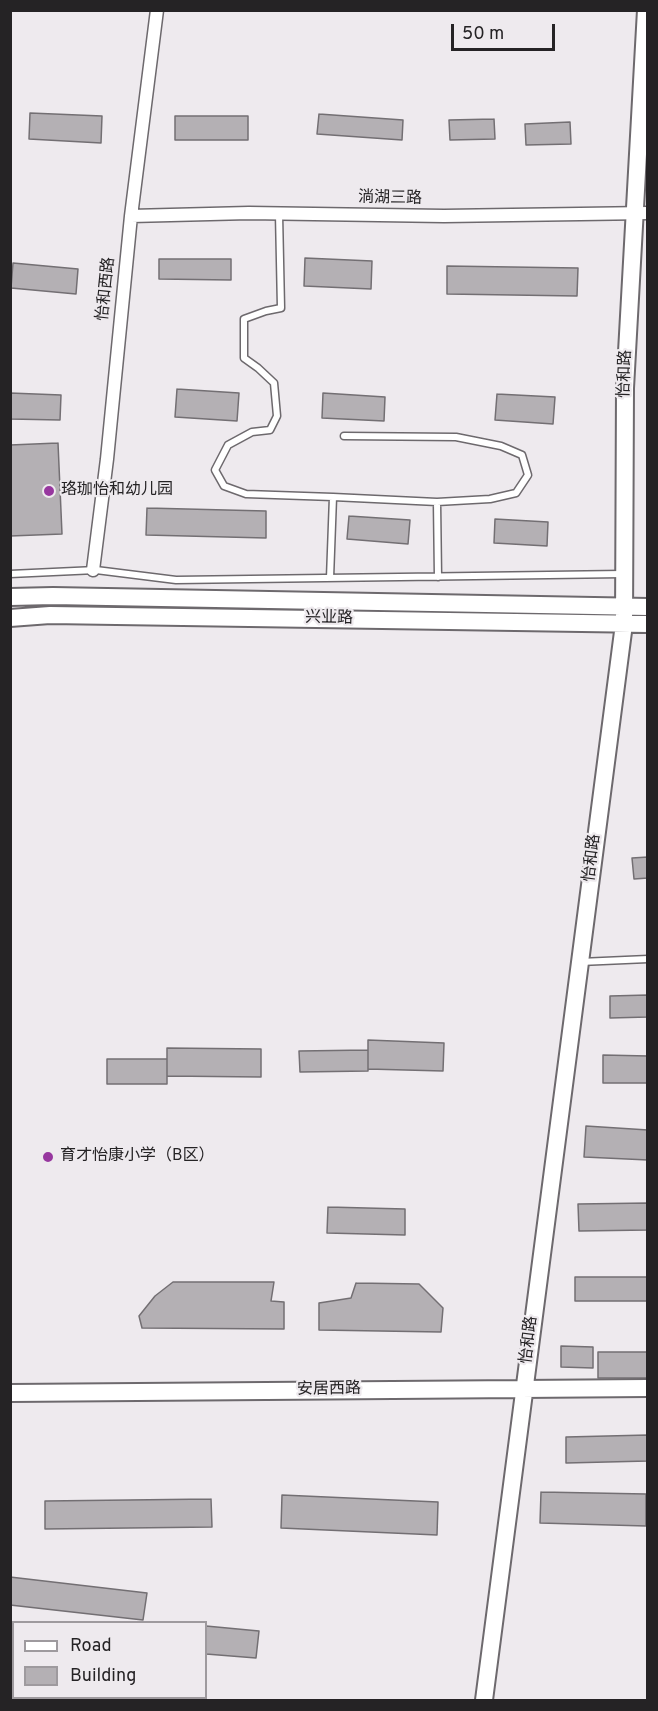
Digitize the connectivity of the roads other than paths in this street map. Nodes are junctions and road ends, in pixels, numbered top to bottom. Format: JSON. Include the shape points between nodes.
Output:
{"nodes":[{"id":1,"x":157,"y":10,"type":"edge"},
{"id":2,"x":646,"y":10,"type":"edge"},
{"id":3,"x":641,"y":213,"type":"edge"},
{"id":4,"x":279,"y":214,"type":"junction"},
{"id":5,"x":131,"y":216,"type":"junction"},
{"id":6,"x":344,"y":436,"type":"dead end"},
{"id":7,"x":333,"y":497,"type":"junction"},
{"id":8,"x":437,"y":502,"type":"junction"},
{"id":9,"x":93,"y":570,"type":"junction"},
{"id":10,"x":10,"y":574,"type":"edge"},
{"id":11,"x":624,"y":574,"type":"junction"},
{"id":12,"x":438,"y":577,"type":"junction"},
{"id":13,"x":330,"y":578,"type":"junction"},
{"id":14,"x":10,"y":597,"type":"edge"},
{"id":15,"x":624,"y":607,"type":"junction"},
{"id":16,"x":648,"y":607,"type":"edge"},
{"id":17,"x":10,"y":618,"type":"edge"},
{"id":18,"x":624,"y":624,"type":"junction"},
{"id":19,"x":648,"y":624,"type":"edge"},
{"id":20,"x":648,"y":959,"type":"edge"},
{"id":21,"x":580,"y":962,"type":"junction"},
{"id":22,"x":524,"y":1388,"type":"junction"},
{"id":23,"x":648,"y":1388,"type":"edge"},
{"id":24,"x":10,"y":1393,"type":"edge"},
{"id":25,"x":484,"y":1701,"type":"edge"}],
"edges":[{"from":1,"to":5,"type":"street","name":"怡和西路"},
{"from":2,"to":3,"type":"street","name":"怡和路"},
{"from":3,"to":4,"type":"street","name":"淌湖三路"},
{"from":3,"to":11,"type":"street","name":"怡和路","via":[[625,388]]},
{"from":4,"to":5,"type":"street","name":"淌湖三路"},
{"from":4,"to":7,"type":"lane","via":[[281,308],[244,319],[244,358],[274,383],[277,416],[270,430],[252,432],[228,445],[215,470],[224,486],[246,494]]},
{"from":5,"to":9,"type":"street","name":"怡和西路"},
{"from":6,"to":8,"type":"lane","via":[[456,436],[522,455],[528,475],[516,493],[490,499]]},
{"from":7,"to":8,"type":"lane"},
{"from":7,"to":13,"type":"lane"},
{"from":8,"to":12,"type":"lane"},
{"from":9,"to":10,"type":"lane"},
{"from":9,"to":13,"type":"lane","via":[[176,580]]},
{"from":11,"to":12,"type":"lane"},
{"from":11,"to":15,"type":"street","name":"怡和路"},
{"from":12,"to":13,"type":"lane"},
{"from":14,"to":15,"type":"street","name":"兴业路"},
{"from":15,"to":16,"type":"street","name":"兴业路"},
{"from":15,"to":18,"type":"street","name":"怡和路"},
{"from":17,"to":18,"type":"street","name":"兴业路","via":[[50,615]]},
{"from":18,"to":19,"type":"street","name":"兴业路"},
{"from":18,"to":21,"type":"street","name":"怡和路"},
{"from":20,"to":21,"type":"lane"},
{"from":21,"to":22,"type":"street","name":"怡和路"},
{"from":22,"to":23,"type":"street","name":"安居西路"},
{"from":22,"to":24,"type":"street","name":"安居西路"},
{"from":22,"to":25,"type":"street","name":"怡和路"}]}
